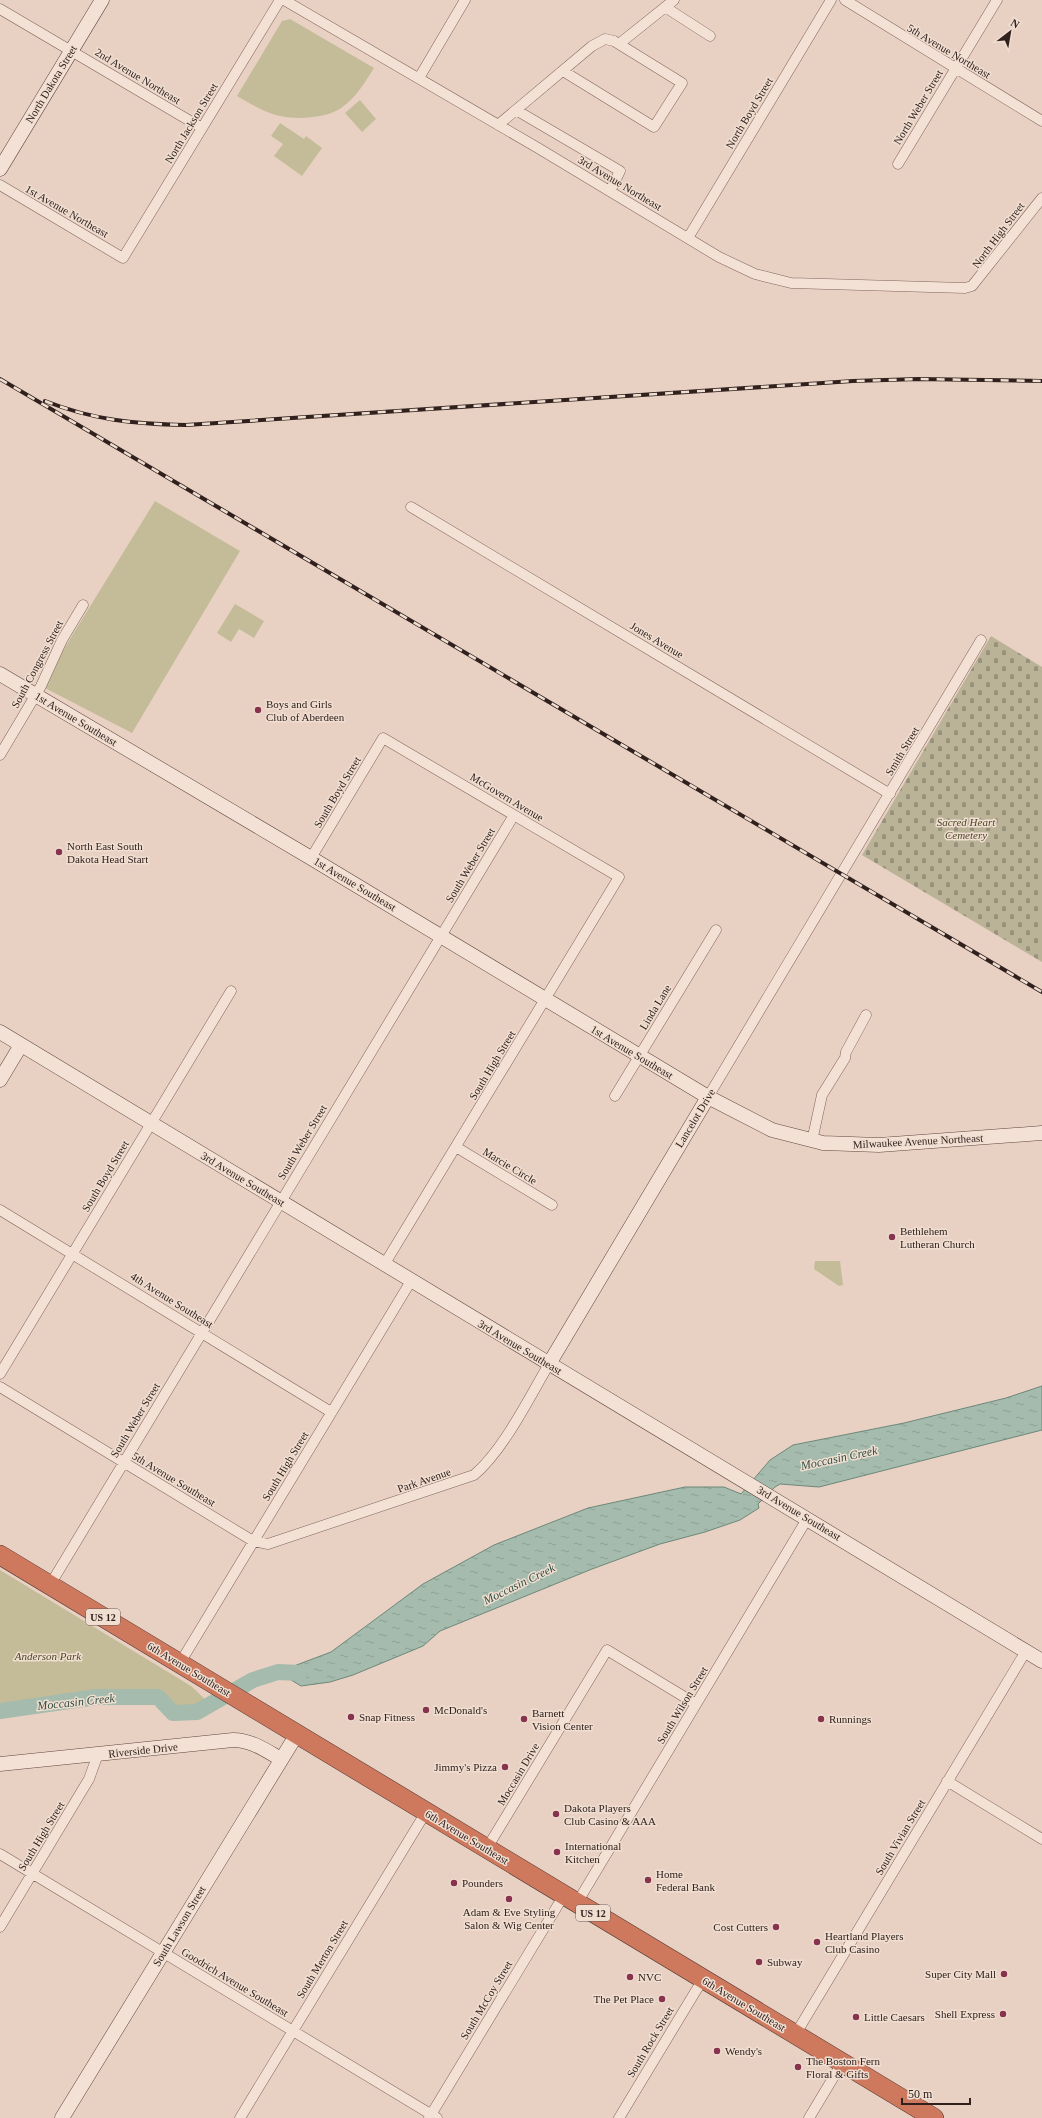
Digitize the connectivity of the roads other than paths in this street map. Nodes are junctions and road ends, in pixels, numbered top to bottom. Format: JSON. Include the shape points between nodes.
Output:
{"nodes":[{"id":1,"x":102,"y":0,"type":"edge"},
{"id":2,"x":280,"y":0,"type":"edge"},
{"id":3,"x":284,"y":0,"type":"edge"},
{"id":4,"x":466,"y":0,"type":"edge"},
{"id":5,"x":674,"y":0,"type":"edge"},
{"id":6,"x":831,"y":0,"type":"edge"},
{"id":7,"x":845,"y":0,"type":"edge"},
{"id":8,"x":997,"y":0,"type":"edge"},
{"id":9,"x":665,"y":7,"type":"junction"},
{"id":10,"x":0,"y":9,"type":"edge"},
{"id":11,"x":710,"y":36,"type":"dead end"},
{"id":12,"x":619,"y":44,"type":"junction"},
{"id":13,"x":71,"y":50,"type":"junction"},
{"id":14,"x":955,"y":68,"type":"junction"},
{"id":15,"x":563,"y":71,"type":"junction"},
{"id":16,"x":419,"y":78,"type":"junction"},
{"id":17,"x":516,"y":110,"type":"junction"},
{"id":18,"x":1042,"y":121,"type":"edge"},
{"id":19,"x":498,"y":125,"type":"junction"},
{"id":20,"x":202,"y":128,"type":"junction"},
{"id":21,"x":898,"y":164,"type":"dead end"},
{"id":22,"x":0,"y":169,"type":"edge"},
{"id":23,"x":0,"y":186,"type":"edge"},
{"id":24,"x":610,"y":192,"type":"junction"},
{"id":25,"x":1042,"y":198,"type":"edge"},
{"id":26,"x":688,"y":238,"type":"junction"},
{"id":27,"x":123,"y":258,"type":"joint"},
{"id":28,"x":972,"y":286,"type":"joint"},
{"id":29,"x":411,"y":507,"type":"dead end"},
{"id":30,"x":83,"y":605,"type":"dead end"},
{"id":31,"x":981,"y":640,"type":"dead end"},
{"id":32,"x":0,"y":674,"type":"edge"},
{"id":33,"x":36,"y":695,"type":"junction"},
{"id":34,"x":383,"y":738,"type":"joint"},
{"id":35,"x":0,"y":754,"type":"edge"},
{"id":36,"x":890,"y":794,"type":"junction"},
{"id":37,"x":514,"y":814,"type":"junction"},
{"id":38,"x":311,"y":858,"type":"junction"},
{"id":39,"x":842,"y":873,"type":"joint"},
{"id":40,"x":619,"y":877,"type":"joint"},
{"id":41,"x":716,"y":930,"type":"dead end"},
{"id":42,"x":441,"y":936,"type":"junction"},
{"id":43,"x":231,"y":991,"type":"dead end"},
{"id":44,"x":546,"y":1000,"type":"junction"},
{"id":45,"x":866,"y":1015,"type":"dead end"},
{"id":46,"x":0,"y":1032,"type":"edge"},
{"id":47,"x":21,"y":1045,"type":"junction"},
{"id":48,"x":640,"y":1056,"type":"junction"},
{"id":49,"x":0,"y":1080,"type":"edge"},
{"id":50,"x":615,"y":1096,"type":"dead end"},
{"id":51,"x":708,"y":1097,"type":"junction"},
{"id":52,"x":151,"y":1124,"type":"junction"},
{"id":53,"x":1042,"y":1133,"type":"edge"},
{"id":54,"x":812,"y":1141,"type":"junction"},
{"id":55,"x":456,"y":1147,"type":"junction"},
{"id":56,"x":280,"y":1202,"type":"junction"},
{"id":57,"x":552,"y":1205,"type":"dead end"},
{"id":58,"x":0,"y":1210,"type":"edge"},
{"id":59,"x":73,"y":1254,"type":"junction"},
{"id":60,"x":384,"y":1265,"type":"junction"},
{"id":61,"x":410,"y":1281,"type":"junction"},
{"id":62,"x":202,"y":1333,"type":"junction"},
{"id":63,"x":549,"y":1364,"type":"junction"},
{"id":64,"x":0,"y":1374,"type":"edge"},
{"id":65,"x":0,"y":1387,"type":"edge"},
{"id":66,"x":332,"y":1412,"type":"junction"},
{"id":67,"x":123,"y":1463,"type":"junction"},
{"id":68,"x":807,"y":1519,"type":"junction"},
{"id":69,"x":253,"y":1541,"type":"junction"},
{"id":70,"x":0,"y":1555,"type":"edge"},
{"id":71,"x":50,"y":1585,"type":"junction"},
{"id":72,"x":1026,"y":1651,"type":"junction"},
{"id":73,"x":1042,"y":1661,"type":"edge"},
{"id":74,"x":180,"y":1663,"type":"junction"},
{"id":75,"x":696,"y":1704,"type":"junction"},
{"id":76,"x":297,"y":1734,"type":"junction"},
{"id":77,"x":98,"y":1754,"type":"junction"},
{"id":78,"x":281,"y":1759,"type":"junction"},
{"id":79,"x":0,"y":1764,"type":"edge"},
{"id":80,"x":947,"y":1781,"type":"junction"},
{"id":81,"x":426,"y":1812,"type":"junction"},
{"id":82,"x":1042,"y":1839,"type":"edge"},
{"id":83,"x":487,"y":1848,"type":"junction"},
{"id":84,"x":0,"y":1854,"type":"edge"},
{"id":85,"x":32,"y":1874,"type":"junction"},
{"id":86,"x":571,"y":1899,"type":"junction"},
{"id":87,"x":0,"y":1927,"type":"edge"},
{"id":88,"x":163,"y":1952,"type":"junction"},
{"id":89,"x":703,"y":1979,"type":"junction"},
{"id":90,"x":293,"y":2031,"type":"junction"},
{"id":91,"x":795,"y":2035,"type":"junction"},
{"id":92,"x":842,"y":2063,"type":"junction"},
{"id":93,"x":432,"y":2117,"type":"edge"},
{"id":94,"x":62,"y":2118,"type":"edge"},
{"id":95,"x":240,"y":2118,"type":"edge"},
{"id":96,"x":619,"y":2118,"type":"edge"},
{"id":97,"x":809,"y":2118,"type":"edge"},
{"id":98,"x":934,"y":2118,"type":"edge"}],
"edges":[{"from":1,"to":13,"type":"street","name":"North Dakota Street"},
{"from":2,"to":20,"type":"street","name":"North Jackson Street"},
{"from":3,"to":16,"type":"street","name":"3rd Avenue Northeast"},
{"from":4,"to":16,"type":"street"},
{"from":5,"to":9,"type":"street"},
{"from":6,"to":26,"type":"street","name":"North Boyd Street"},
{"from":7,"to":14,"type":"street","name":"5th Avenue Northeast"},
{"from":8,"to":14,"type":"street","name":"North Weber Street"},
{"from":9,"to":11,"type":"street"},
{"from":9,"to":12,"type":"street"},
{"from":10,"to":13,"type":"street","name":"2nd Avenue Northeast"},
{"from":12,"to":15,"type":"street","via":[[605,39],[592,46]]},
{"from":12,"to":15,"type":"street","via":[[682,83],[654,127]]},
{"from":13,"to":20,"type":"street","name":"2nd Avenue Northeast"},
{"from":13,"to":22,"type":"street","name":"North Dakota Street"},
{"from":14,"to":18,"type":"street","name":"5th Avenue Northeast"},
{"from":14,"to":21,"type":"street","name":"North Weber Street"},
{"from":15,"to":17,"type":"street"},
{"from":16,"to":19,"type":"street","name":"3rd Avenue Northeast"},
{"from":17,"to":19,"type":"street"},
{"from":17,"to":24,"type":"street","via":[[620,172]]},
{"from":19,"to":24,"type":"street","name":"3rd Avenue Northeast"},
{"from":20,"to":27,"type":"street","name":"North Jackson Street"},
{"from":23,"to":27,"type":"street","name":"1st Avenue Northeast"},
{"from":24,"to":26,"type":"street","name":"3rd Avenue Northeast"},
{"from":25,"to":28,"type":"street","name":"North High Street"},
{"from":26,"to":28,"type":"street","name":"3rd Avenue Northeast","via":[[738,267],[774,280],[791,283],[965,288]]},
{"from":29,"to":36,"type":"street","name":"Jones Avenue"},
{"from":30,"to":33,"type":"street","name":"South Congress Street","via":[[62,640]]},
{"from":31,"to":36,"type":"street","name":"Smith Street"},
{"from":32,"to":33,"type":"street","name":"1st Avenue Southeast"},
{"from":33,"to":35,"type":"street","name":"South Congress Street"},
{"from":33,"to":38,"type":"street","name":"1st Avenue Southeast"},
{"from":34,"to":37,"type":"street","name":"McGovern Avenue"},
{"from":34,"to":38,"type":"street","name":"South Boyd Street"},
{"from":36,"to":39,"type":"street","name":"Smith Street"},
{"from":37,"to":40,"type":"street","name":"McGovern Avenue"},
{"from":37,"to":42,"type":"street","name":"South Weber Street"},
{"from":38,"to":42,"type":"street","name":"1st Avenue Southeast"},
{"from":39,"to":51,"type":"street","name":"Lancelot Drive"},
{"from":40,"to":44,"type":"street","name":"South High Street"},
{"from":41,"to":48,"type":"street","name":"Linda Lane"},
{"from":42,"to":44,"type":"street","name":"1st Avenue Southeast"},
{"from":42,"to":56,"type":"street","name":"South Weber Street"},
{"from":43,"to":52,"type":"street","name":"South Boyd Street"},
{"from":44,"to":48,"type":"street","name":"1st Avenue Southeast"},
{"from":44,"to":55,"type":"street","name":"South High Street"},
{"from":45,"to":54,"type":"street","via":[[845,1058],[822,1095]]},
{"from":46,"to":47,"type":"street","name":"3rd Avenue Southeast"},
{"from":47,"to":49,"type":"street"},
{"from":47,"to":52,"type":"street","name":"3rd Avenue Southeast"},
{"from":48,"to":50,"type":"street","name":"Linda Lane"},
{"from":48,"to":51,"type":"street","name":"1st Avenue Southeast"},
{"from":51,"to":54,"type":"street","name":"Milwaukee Avenue Northeast","via":[[772,1130]]},
{"from":51,"to":63,"type":"street","name":"Lancelot Drive"},
{"from":52,"to":56,"type":"street","name":"3rd Avenue Southeast"},
{"from":52,"to":59,"type":"street","name":"South Boyd Street"},
{"from":53,"to":54,"type":"street","name":"Milwaukee Avenue Northeast","via":[[880,1145],[840,1145]]},
{"from":55,"to":57,"type":"street","name":"Marcie Circle"},
{"from":55,"to":60,"type":"street","name":"South High Street"},
{"from":56,"to":60,"type":"street","name":"3rd Avenue Southeast"},
{"from":56,"to":62,"type":"street","name":"South Weber Street"},
{"from":58,"to":59,"type":"street","name":"4th Avenue Southeast"},
{"from":59,"to":62,"type":"street","name":"4th Avenue Southeast"},
{"from":59,"to":64,"type":"street","name":"South Boyd Street"},
{"from":60,"to":61,"type":"street","name":"3rd Avenue Southeast"},
{"from":61,"to":63,"type":"street","name":"3rd Avenue Southeast"},
{"from":61,"to":66,"type":"street","name":"South High Street"},
{"from":62,"to":66,"type":"street","name":"4th Avenue Southeast"},
{"from":62,"to":67,"type":"street","name":"South Weber Street"},
{"from":63,"to":68,"type":"street","name":"3rd Avenue Southeast"},
{"from":63,"to":69,"type":"street","name":"Park Avenue","via":[[497,1450],[474,1474],[278,1542],[268,1544]]},
{"from":65,"to":67,"type":"street","name":"5th Avenue Southeast"},
{"from":66,"to":69,"type":"street","name":"South High Street"},
{"from":67,"to":69,"type":"street","name":"5th Avenue Southeast"},
{"from":67,"to":71,"type":"street","name":"South Weber Street"},
{"from":68,"to":72,"type":"street","name":"3rd Avenue Southeast"},
{"from":68,"to":75,"type":"street","name":"South Wilson Street"},
{"from":69,"to":74,"type":"street","name":"South High Street"},
{"from":70,"to":71,"type":"highway","name":"6th Avenue Southeast","number":"US 12"},
{"from":71,"to":74,"type":"highway","name":"6th Avenue Southeast","number":"US 12"},
{"from":72,"to":73,"type":"street","name":"3rd Avenue Southeast"},
{"from":72,"to":80,"type":"street","name":"South Vivian Street"},
{"from":74,"to":76,"type":"highway","name":"6th Avenue Southeast","number":"US 12"},
{"from":75,"to":83,"type":"street","name":"Moccasin Drive","via":[[607,1650]]},
{"from":75,"to":86,"type":"street","name":"South Wilson Street"},
{"from":76,"to":78,"type":"street","name":"South Lawson Street"},
{"from":76,"to":81,"type":"highway","name":"6th Avenue Southeast","number":"US 12"},
{"from":77,"to":78,"type":"street","name":"Riverside Drive","via":[[242,1740],[257,1745]]},
{"from":77,"to":79,"type":"street","name":"Riverside Drive"},
{"from":77,"to":85,"type":"street","name":"South High Street","via":[[89,1779]]},
{"from":78,"to":88,"type":"street","name":"South Lawson Street"},
{"from":80,"to":82,"type":"street"},
{"from":80,"to":91,"type":"street","name":"South Vivian Street"},
{"from":81,"to":83,"type":"highway","name":"6th Avenue Southeast","number":"US 12"},
{"from":81,"to":90,"type":"street","name":"South Merton Street"},
{"from":83,"to":86,"type":"highway","name":"6th Avenue Southeast","number":"US 12"},
{"from":84,"to":85,"type":"street","name":"Goodrich Avenue Southeast"},
{"from":85,"to":87,"type":"street","name":"South High Street"},
{"from":85,"to":88,"type":"street","name":"Goodrich Avenue Southeast"},
{"from":86,"to":89,"type":"highway","name":"6th Avenue Southeast","number":"US 12"},
{"from":86,"to":93,"type":"street","name":"South McCoy Street"},
{"from":88,"to":90,"type":"street","name":"Goodrich Avenue Southeast"},
{"from":88,"to":94,"type":"street","name":"South Lawson Street"},
{"from":89,"to":91,"type":"highway","name":"6th Avenue Southeast","number":"US 12"},
{"from":89,"to":96,"type":"street","name":"South Rock Street"},
{"from":90,"to":93,"type":"street","name":"Goodrich Avenue Southeast"},
{"from":90,"to":95,"type":"street","name":"South Merton Street"},
{"from":91,"to":92,"type":"highway","name":"6th Avenue Southeast","number":"US 12"},
{"from":92,"to":97,"type":"street"},
{"from":92,"to":98,"type":"highway","name":"6th Avenue Southeast","number":"US 12"}]}
